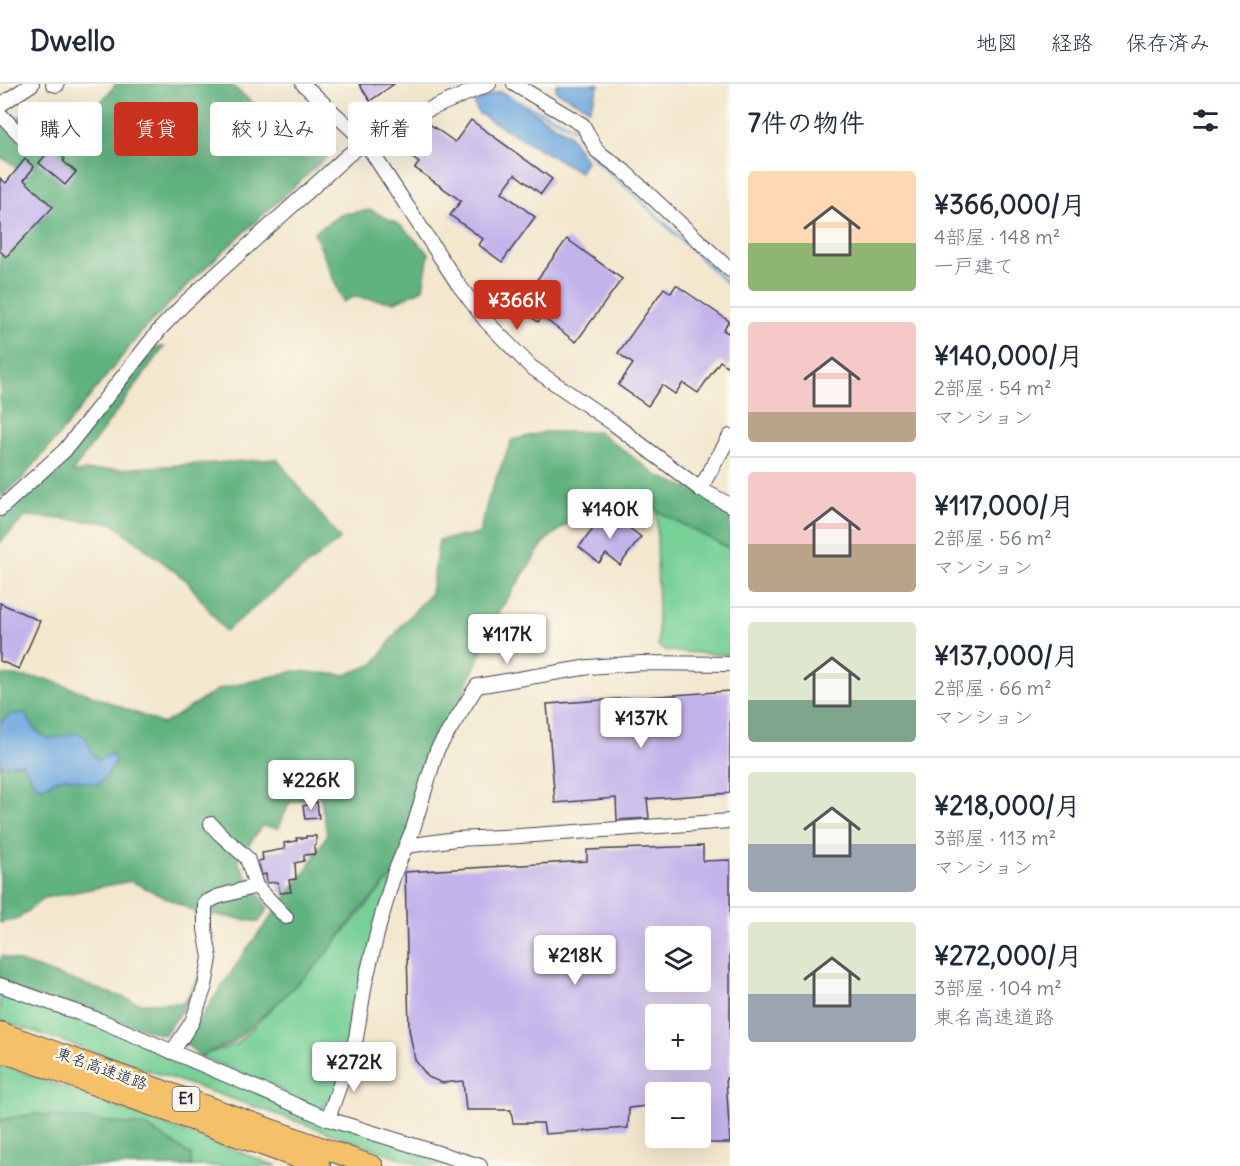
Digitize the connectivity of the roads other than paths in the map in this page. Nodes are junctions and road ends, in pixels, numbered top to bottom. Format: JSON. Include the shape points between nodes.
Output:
{"nodes":[{"id":1,"x":32,"y":84,"type":"edge"},
{"id":2,"x":303,"y":84,"type":"edge"},
{"id":3,"x":489,"y":84,"type":"edge"},
{"id":4,"x":514,"y":84,"type":"edge"},
{"id":5,"x":0,"y":105,"type":"edge"},
{"id":6,"x":432,"y":108,"type":"edge"},
{"id":7,"x":0,"y":114,"type":"edge"},
{"id":8,"x":348,"y":126,"type":"edge"},
{"id":9,"x":18,"y":132,"type":"edge"},
{"id":10,"x":348,"y":155,"type":"edge"},
{"id":11,"x":374,"y":156,"type":"edge"},
{"id":12,"x":730,"y":270,"type":"edge"},
{"id":13,"x":730,"y":436,"type":"edge"},
{"id":14,"x":700,"y":489,"type":"junction"},
{"id":15,"x":730,"y":505,"type":"edge"},
{"id":16,"x":0,"y":508,"type":"edge"},
{"id":17,"x":730,"y":664,"type":"edge"},
{"id":18,"x":730,"y":821,"type":"edge"},
{"id":19,"x":212,"y":824,"type":"dead end"},
{"id":20,"x":406,"y":846,"type":"junction"},
{"id":21,"x":256,"y":886,"type":"junction"},
{"id":22,"x":286,"y":917,"type":"dead end"},
{"id":23,"x":0,"y":985,"type":"edge"},
{"id":24,"x":0,"y":1032,"type":"edge"},
{"id":25,"x":0,"y":1051,"type":"edge"},
{"id":26,"x":172,"y":1052,"type":"junction"},
{"id":27,"x":328,"y":1119,"type":"junction"},
{"id":28,"x":320,"y":1166,"type":"edge"},
{"id":29,"x":373,"y":1166,"type":"edge"},
{"id":30,"x":480,"y":1166,"type":"edge"}],
"edges":[{"from":1,"to":5,"type":"street"},
{"from":2,"to":8,"type":"street"},
{"from":3,"to":6,"type":"street"},
{"from":4,"to":12,"type":"street","via":[[583,125],[597,151],[624,171]]},
{"from":7,"to":9,"type":"street"},
{"from":10,"to":16,"type":"street","via":[[185,303],[65,450]]},
{"from":11,"to":14,"type":"street","via":[[458,284],[486,321],[531,367]]},
{"from":13,"to":14,"type":"street"},
{"from":14,"to":15,"type":"street"},
{"from":17,"to":20,"type":"street","via":[[589,667],[477,686],[437,750]]},
{"from":18,"to":20,"type":"street","via":[[456,839]]},
{"from":19,"to":21,"type":"street","via":[[247,858]]},
{"from":20,"to":27,"type":"street","via":[[379,926],[356,1038]]},
{"from":21,"to":22,"type":"street"},
{"from":21,"to":26,"type":"street","via":[[205,903],[210,958],[205,986],[192,1022]]},
{"from":23,"to":26,"type":"street","via":[[99,1020]]},
{"from":24,"to":29,"type":"highway","name":"東名高速道路","number":"E1"},
{"from":25,"to":28,"type":"highway","name":"東名高速道路","number":"E1"},
{"from":26,"to":27,"type":"street"},
{"from":27,"to":30,"type":"street"}]}
